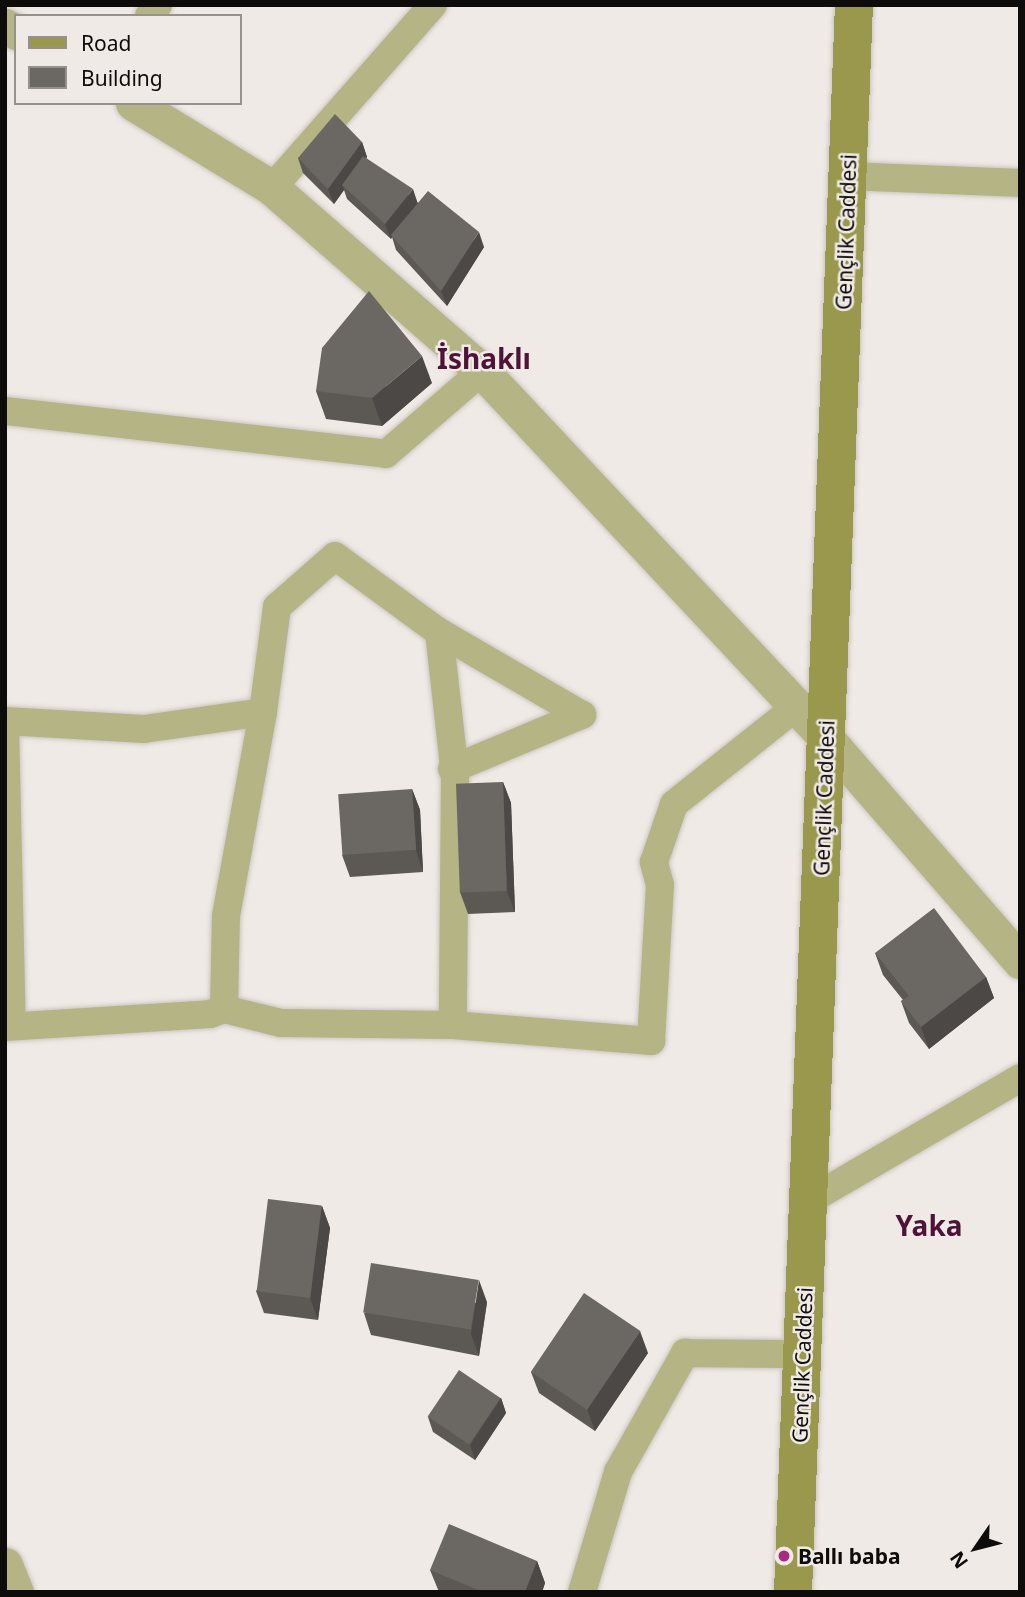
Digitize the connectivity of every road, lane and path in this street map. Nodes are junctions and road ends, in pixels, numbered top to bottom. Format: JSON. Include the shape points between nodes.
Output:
{"nodes":[{"id":1,"x":433,"y":5,"type":"edge"},
{"id":2,"x":854,"y":5,"type":"edge"},
{"id":3,"x":135,"y":105,"type":"edge"},
{"id":4,"x":848,"y":176,"type":"junction"},
{"id":5,"x":1020,"y":183,"type":"edge"},
{"id":6,"x":272,"y":188,"type":"junction"},
{"id":7,"x":482,"y":371,"type":"junction"},
{"id":8,"x":5,"y":411,"type":"edge"},
{"id":9,"x":439,"y":632,"type":"junction"},
{"id":10,"x":797,"y":706,"type":"junction"},
{"id":11,"x":263,"y":712,"type":"junction"},
{"id":12,"x":5,"y":721,"type":"edge"},
{"id":13,"x":5,"y":726,"type":"edge"},
{"id":14,"x":826,"y":738,"type":"junction"},
{"id":15,"x":452,"y":769,"type":"junction"},
{"id":16,"x":1020,"y":961,"type":"edge"},
{"id":17,"x":224,"y":1009,"type":"junction"},
{"id":18,"x":9,"y":1025,"type":"edge"},
{"id":19,"x":453,"y":1025,"type":"junction"},
{"id":20,"x":1020,"y":1079,"type":"edge"},
{"id":21,"x":808,"y":1201,"type":"junction"},
{"id":22,"x":802,"y":1354,"type":"junction"},
{"id":23,"x":5,"y":1565,"type":"edge"},
{"id":24,"x":16,"y":1592,"type":"edge"},
{"id":25,"x":583,"y":1592,"type":"edge"},
{"id":26,"x":793,"y":1592,"type":"edge"}],
"edges":[{"from":1,"to":6,"type":"street"},
{"from":2,"to":4,"type":"main road","name":"Gençlik Caddesi"},
{"from":3,"to":6,"type":"street"},
{"from":4,"to":5,"type":"street"},
{"from":4,"to":14,"type":"main road","name":"Gençlik Caddesi"},
{"from":6,"to":7,"type":"street"},
{"from":7,"to":8,"type":"street","via":[[386,454]]},
{"from":7,"to":10,"type":"street"},
{"from":9,"to":11,"type":"street","via":[[335,556],[277,607]]},
{"from":9,"to":15,"type":"street"},
{"from":9,"to":15,"type":"street","via":[[582,715]]},
{"from":10,"to":14,"type":"street"},
{"from":10,"to":19,"type":"street","via":[[674,804],[654,862],[660,885],[651,1041]]},
{"from":11,"to":12,"type":"street","via":[[144,729]]},
{"from":11,"to":17,"type":"street","via":[[226,916]]},
{"from":13,"to":18,"type":"street"},
{"from":14,"to":16,"type":"street"},
{"from":14,"to":21,"type":"main road","name":"Gençlik Caddesi"},
{"from":15,"to":19,"type":"street"},
{"from":17,"to":18,"type":"street","via":[[210,1014],[52,1026]]},
{"from":17,"to":19,"type":"street","via":[[281,1023]]},
{"from":20,"to":21,"type":"street"},
{"from":21,"to":22,"type":"main road","name":"Gençlik Caddesi"},
{"from":22,"to":25,"type":"street","via":[[685,1353],[618,1472]]},
{"from":22,"to":26,"type":"main road","name":"Gençlik Caddesi"},
{"from":23,"to":24,"type":"street"}]}
